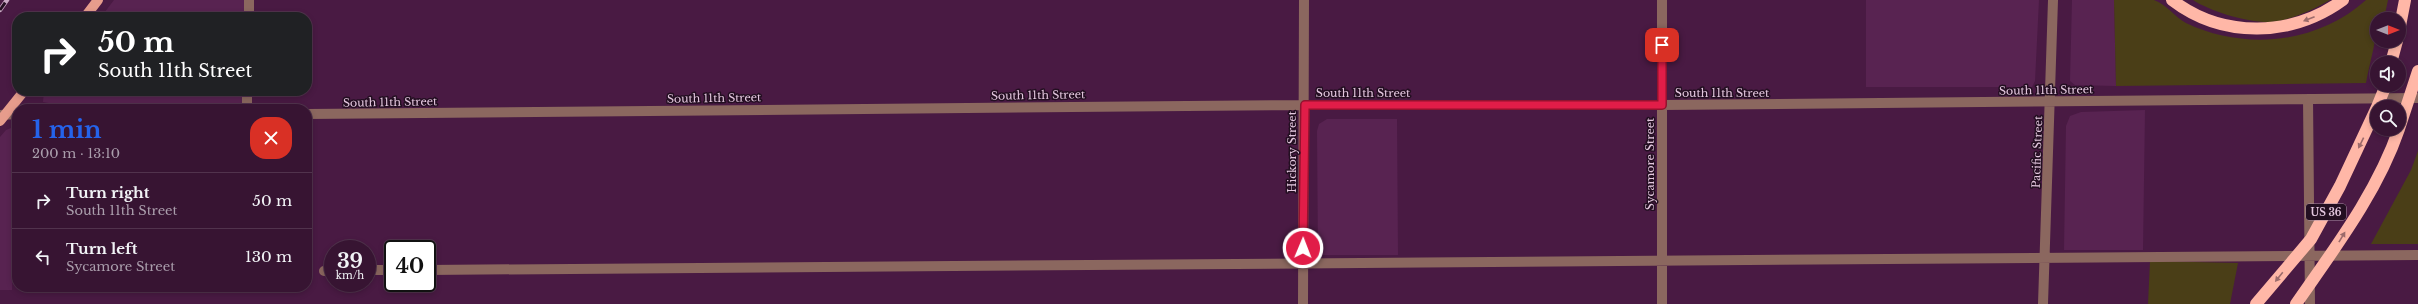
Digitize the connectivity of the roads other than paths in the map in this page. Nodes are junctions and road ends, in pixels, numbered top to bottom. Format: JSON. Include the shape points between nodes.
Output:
{"nodes":[{"id":1,"x":98,"y":0,"type":"edge"},
{"id":2,"x":249,"y":0,"type":"edge"},
{"id":3,"x":1304,"y":0,"type":"edge"},
{"id":4,"x":1662,"y":0,"type":"edge"},
{"id":5,"x":2053,"y":0,"type":"edge"},
{"id":6,"x":2172,"y":0,"type":"edge"},
{"id":7,"x":2344,"y":0,"type":"edge"},
{"id":8,"x":2405,"y":0,"type":"edge"},
{"id":9,"x":88,"y":12,"type":"edge"},
{"id":10,"x":248,"y":12,"type":"edge"},
{"id":11,"x":2403,"y":12,"type":"edge"},
{"id":12,"x":2418,"y":71,"type":"edge"},
{"id":13,"x":20,"y":96,"type":"edge"},
{"id":14,"x":2418,"y":98,"type":"edge"},
{"id":15,"x":2308,"y":99,"type":"junction"},
{"id":16,"x":2050,"y":102,"type":"junction"},
{"id":17,"x":13,"y":104,"type":"edge"},
{"id":18,"x":12,"y":105,"type":"edge"},
{"id":19,"x":1305,"y":105,"type":"junction"},
{"id":20,"x":1662,"y":105,"type":"junction"},
{"id":21,"x":2406,"y":108,"type":"edge"},
{"id":22,"x":312,"y":114,"type":"edge"},
{"id":23,"x":12,"y":115,"type":"edge"},
{"id":24,"x":2,"y":117,"type":"edge"},
{"id":25,"x":2370,"y":122,"type":"edge"},
{"id":26,"x":2396,"y":136,"type":"edge"},
{"id":27,"x":2046,"y":255,"type":"junction"},
{"id":28,"x":2310,"y":255,"type":"junction"},
{"id":29,"x":2418,"y":255,"type":"edge"},
{"id":30,"x":1661,"y":259,"type":"junction"},
{"id":31,"x":1303,"y":263,"type":"junction"},
{"id":32,"x":436,"y":270,"type":"edge"},
{"id":33,"x":1303,"y":304,"type":"edge"},
{"id":34,"x":1662,"y":304,"type":"edge"},
{"id":35,"x":2043,"y":304,"type":"edge"},
{"id":36,"x":2256,"y":304,"type":"edge"},
{"id":37,"x":2296,"y":304,"type":"edge"},
{"id":38,"x":2310,"y":304,"type":"edge"}],
"edges":[{"from":1,"to":9,"type":"main road"},
{"from":2,"to":10,"type":"street"},
{"from":3,"to":19,"type":"street","name":"Hickory Street"},
{"from":4,"to":20,"type":"street","name":"Sycamore Street"},
{"from":5,"to":16,"type":"street","name":"Pacific Street"},
{"from":7,"to":6,"type":"highway","one_way":true,"via":[[2311,19],[2269,29],[2224,25],[2202,18]]},
{"from":8,"to":11,"type":"highway"},
{"from":12,"to":21,"type":"highway","number":"US 36","bridge":true},
{"from":13,"to":17,"type":"main road"},
{"from":14,"to":15,"type":"street","name":"South 11th Street"},
{"from":15,"to":16,"type":"street","name":"South 11th Street"},
{"from":15,"to":28,"type":"street"},
{"from":16,"to":20,"type":"street","name":"South 11th Street"},
{"from":16,"to":27,"type":"street","name":"Pacific Street"},
{"from":18,"to":24,"type":"main road"},
{"from":19,"to":20,"type":"street","name":"South 11th Street"},
{"from":19,"to":22,"type":"street","name":"South 11th Street"},
{"from":19,"to":31,"type":"street","name":"Hickory Street"},
{"from":20,"to":30,"type":"street","name":"Sycamore Street"},
{"from":23,"to":24,"type":"street"},
{"from":25,"to":36,"type":"highway","number":"US 36","one_way":true,"bridge":true,"via":[[2340,186],[2311,239]]},
{"from":37,"to":26,"type":"highway","number":"US 36","one_way":true,"bridge":true,"via":[[2338,244],[2370,191]]},
{"from":27,"to":28,"type":"street"},
{"from":27,"to":30,"type":"street"},
{"from":27,"to":35,"type":"street","name":"Pacific Street"},
{"from":28,"to":29,"type":"street"},
{"from":28,"to":38,"type":"street"},
{"from":30,"to":31,"type":"street"},
{"from":30,"to":34,"type":"street","name":"Sycamore Street"},
{"from":31,"to":32,"type":"street","via":[[786,270]]},
{"from":31,"to":33,"type":"street","name":"Hickory Street"}]}
